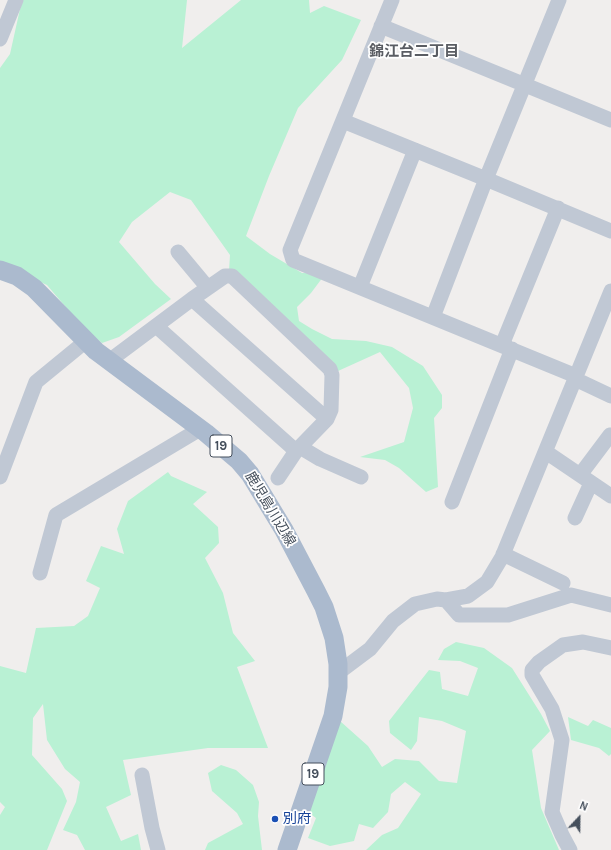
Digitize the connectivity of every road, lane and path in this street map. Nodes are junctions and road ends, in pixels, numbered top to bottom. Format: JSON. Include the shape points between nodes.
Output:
{"nodes":[{"id":1,"x":16,"y":0,"type":"edge"},
{"id":2,"x":392,"y":0,"type":"edge"},
{"id":3,"x":559,"y":0,"type":"edge"},
{"id":4,"x":381,"y":26,"type":"junction"},
{"id":5,"x":0,"y":39,"type":"edge"},
{"id":6,"x":524,"y":85,"type":"junction"},
{"id":7,"x":611,"y":120,"type":"edge"},
{"id":8,"x":343,"y":122,"type":"junction"},
{"id":9,"x":415,"y":150,"type":"junction"},
{"id":10,"x":486,"y":179,"type":"junction"},
{"id":11,"x":558,"y":208,"type":"junction"},
{"id":12,"x":611,"y":231,"type":"edge"},
{"id":13,"x":178,"y":252,"type":"dead end"},
{"id":14,"x":0,"y":270,"type":"edge"},
{"id":15,"x":360,"y":287,"type":"junction"},
{"id":16,"x":208,"y":288,"type":"junction"},
{"id":17,"x":611,"y":290,"type":"edge"},
{"id":18,"x":192,"y":299,"type":"junction"},
{"id":19,"x":433,"y":317,"type":"junction"},
{"id":20,"x":156,"y":326,"type":"junction"},
{"id":21,"x":86,"y":341,"type":"junction"},
{"id":22,"x":507,"y":347,"type":"junction"},
{"id":23,"x":109,"y":361,"type":"junction"},
{"id":24,"x":576,"y":378,"type":"junction"},
{"id":25,"x":611,"y":396,"type":"edge"},
{"id":26,"x":326,"y":419,"type":"junction"},
{"id":27,"x":200,"y":429,"type":"junction"},
{"id":28,"x":610,"y":435,"type":"dead end"},
{"id":29,"x":298,"y":449,"type":"junction"},
{"id":30,"x":546,"y":452,"type":"junction"},
{"id":31,"x":0,"y":477,"type":"edge"},
{"id":32,"x":278,"y":478,"type":"dead end"},
{"id":33,"x":361,"y":478,"type":"dead end"},
{"id":34,"x":586,"y":479,"type":"junction"},
{"id":35,"x":611,"y":496,"type":"edge"},
{"id":36,"x":452,"y":502,"type":"dead end"},
{"id":37,"x":575,"y":518,"type":"dead end"},
{"id":38,"x":503,"y":554,"type":"junction"},
{"id":39,"x":40,"y":573,"type":"dead end"},
{"id":40,"x":563,"y":583,"type":"dead end"},
{"id":41,"x":446,"y":600,"type":"junction"},
{"id":42,"x":611,"y":605,"type":"edge"},
{"id":43,"x":611,"y":648,"type":"edge"},
{"id":44,"x":338,"y":673,"type":"junction"},
{"id":45,"x":142,"y":775,"type":"dead end"},
{"id":46,"x":158,"y":850,"type":"edge"},
{"id":47,"x":287,"y":850,"type":"edge"},
{"id":48,"x":570,"y":850,"type":"edge"}],
"edges":[{"from":1,"to":5,"type":"street"},
{"from":2,"to":4,"type":"street"},
{"from":3,"to":6,"type":"street"},
{"from":4,"to":6,"type":"street"},
{"from":4,"to":8,"type":"street"},
{"from":6,"to":7,"type":"street"},
{"from":6,"to":10,"type":"street"},
{"from":8,"to":9,"type":"street"},
{"from":8,"to":15,"type":"street","via":[[290,250],[292,260]]},
{"from":9,"to":10,"type":"street"},
{"from":9,"to":15,"type":"street"},
{"from":10,"to":11,"type":"street"},
{"from":10,"to":19,"type":"street"},
{"from":11,"to":12,"type":"street"},
{"from":11,"to":22,"type":"street"},
{"from":13,"to":16,"type":"street"},
{"from":14,"to":21,"type":"main road","name":"鹿児島川辺線","number":"19","via":[[17,276],[34,288]]},
{"from":15,"to":19,"type":"street"},
{"from":16,"to":18,"type":"street"},
{"from":16,"to":26,"type":"street","via":[[225,276],[232,276],[330,369],[331,410]]},
{"from":17,"to":24,"type":"street"},
{"from":18,"to":20,"type":"street"},
{"from":18,"to":26,"type":"street"},
{"from":19,"to":22,"type":"street"},
{"from":20,"to":23,"type":"street"},
{"from":20,"to":29,"type":"street"},
{"from":21,"to":23,"type":"main road","name":"鹿児島川辺線","number":"19"},
{"from":21,"to":31,"type":"street","via":[[36,382]]},
{"from":22,"to":24,"type":"street"},
{"from":22,"to":36,"type":"street"},
{"from":23,"to":27,"type":"main road","name":"鹿児島川辺線","number":"19"},
{"from":24,"to":25,"type":"street"},
{"from":24,"to":30,"type":"street"},
{"from":26,"to":29,"type":"street"},
{"from":27,"to":39,"type":"street","via":[[56,515]]},
{"from":27,"to":44,"type":"main road","name":"鹿児島川辺線","number":"19","via":[[245,468],[284,530],[324,607],[335,642]]},
{"from":28,"to":34,"type":"street"},
{"from":29,"to":32,"type":"street"},
{"from":29,"to":33,"type":"street"},
{"from":30,"to":34,"type":"street"},
{"from":30,"to":38,"type":"street"},
{"from":34,"to":35,"type":"street"},
{"from":34,"to":37,"type":"street"},
{"from":38,"to":40,"type":"street"},
{"from":38,"to":41,"type":"street","via":[[487,582],[468,596]]},
{"from":41,"to":42,"type":"street","via":[[459,615],[508,615],[571,595]]},
{"from":41,"to":44,"type":"street","via":[[437,599],[415,604],[393,621],[370,648]]},
{"from":43,"to":48,"type":"street","via":[[583,642],[563,645],[532,670],[532,675],[552,709],[562,740],[552,812]]},
{"from":44,"to":47,"type":"main road","name":"鹿児島川辺線","number":"19","via":[[333,716]]},
{"from":45,"to":46,"type":"street"}]}
